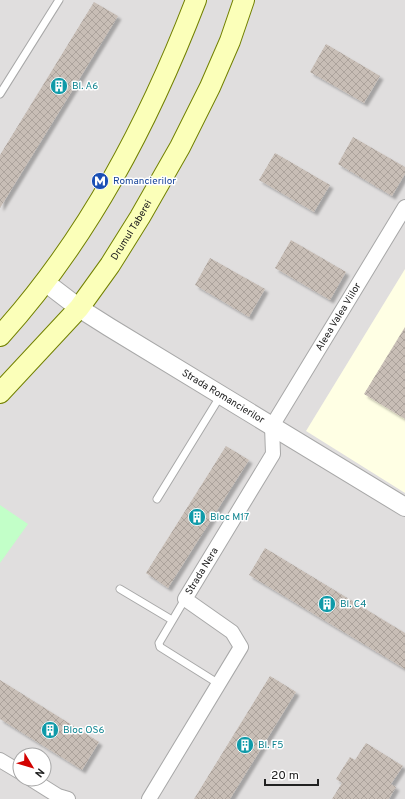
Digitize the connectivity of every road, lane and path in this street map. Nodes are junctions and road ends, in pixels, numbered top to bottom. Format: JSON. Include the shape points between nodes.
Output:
{"nodes":[{"id":1,"x":59,"y":0,"type":"edge"},
{"id":2,"x":196,"y":0,"type":"edge"},
{"id":3,"x":244,"y":0,"type":"edge"},
{"id":4,"x":0,"y":94,"type":"edge"},
{"id":5,"x":405,"y":207,"type":"edge"},
{"id":6,"x":45,"y":282,"type":"junction"},
{"id":7,"x":79,"y":308,"type":"junction"},
{"id":8,"x":0,"y":336,"type":"edge"},
{"id":9,"x":0,"y":393,"type":"edge"},
{"id":10,"x":221,"y":395,"type":"junction"},
{"id":11,"x":272,"y":426,"type":"junction"},
{"id":12,"x":157,"y":499,"type":"dead end"},
{"id":13,"x":405,"y":507,"type":"edge"},
{"id":14,"x":120,"y":589,"type":"dead end"},
{"id":15,"x":185,"y":599,"type":"junction"},
{"id":16,"x":172,"y":620,"type":"junction"},
{"id":17,"x":219,"y":684,"type":"junction"},
{"id":18,"x":0,"y":760,"type":"edge"},
{"id":19,"x":12,"y":767,"type":"edge"},
{"id":20,"x":44,"y":787,"type":"edge"},
{"id":21,"x":68,"y":799,"type":"edge"},
{"id":22,"x":149,"y":799,"type":"edge"}],
"edges":[{"from":1,"to":4,"type":"lane"},
{"from":2,"to":6,"type":"main road","via":[[176,53],[126,154],[79,235]]},
{"from":3,"to":7,"type":"main road","name":"Drumul Taberei","via":[[227,48],[180,147],[110,265]]},
{"from":5,"to":11,"type":"street","name":"Aleea Valea Viilor"},
{"from":6,"to":7,"type":"street","name":"Strada Romancierilor"},
{"from":6,"to":8,"type":"main road"},
{"from":7,"to":9,"type":"main road","name":"Drumul Taberei"},
{"from":7,"to":10,"type":"street","name":"Strada Romancierilor"},
{"from":10,"to":11,"type":"street","name":"Strada Romancierilor"},
{"from":10,"to":12,"type":"lane"},
{"from":11,"to":13,"type":"street","name":"Strada Romancierilor"},
{"from":11,"to":15,"type":"street","name":"Strada Nera","via":[[273,454]]},
{"from":14,"to":16,"type":"lane"},
{"from":15,"to":16,"type":"lane"},
{"from":15,"to":17,"type":"street","name":"Strada Nera","via":[[232,632],[242,647]]},
{"from":16,"to":17,"type":"lane","via":[[159,643],[160,647]]},
{"from":17,"to":22,"type":"street","name":"Strada Nera"},
{"from":18,"to":19,"type":"street"},
{"from":20,"to":21,"type":"street"}]}
